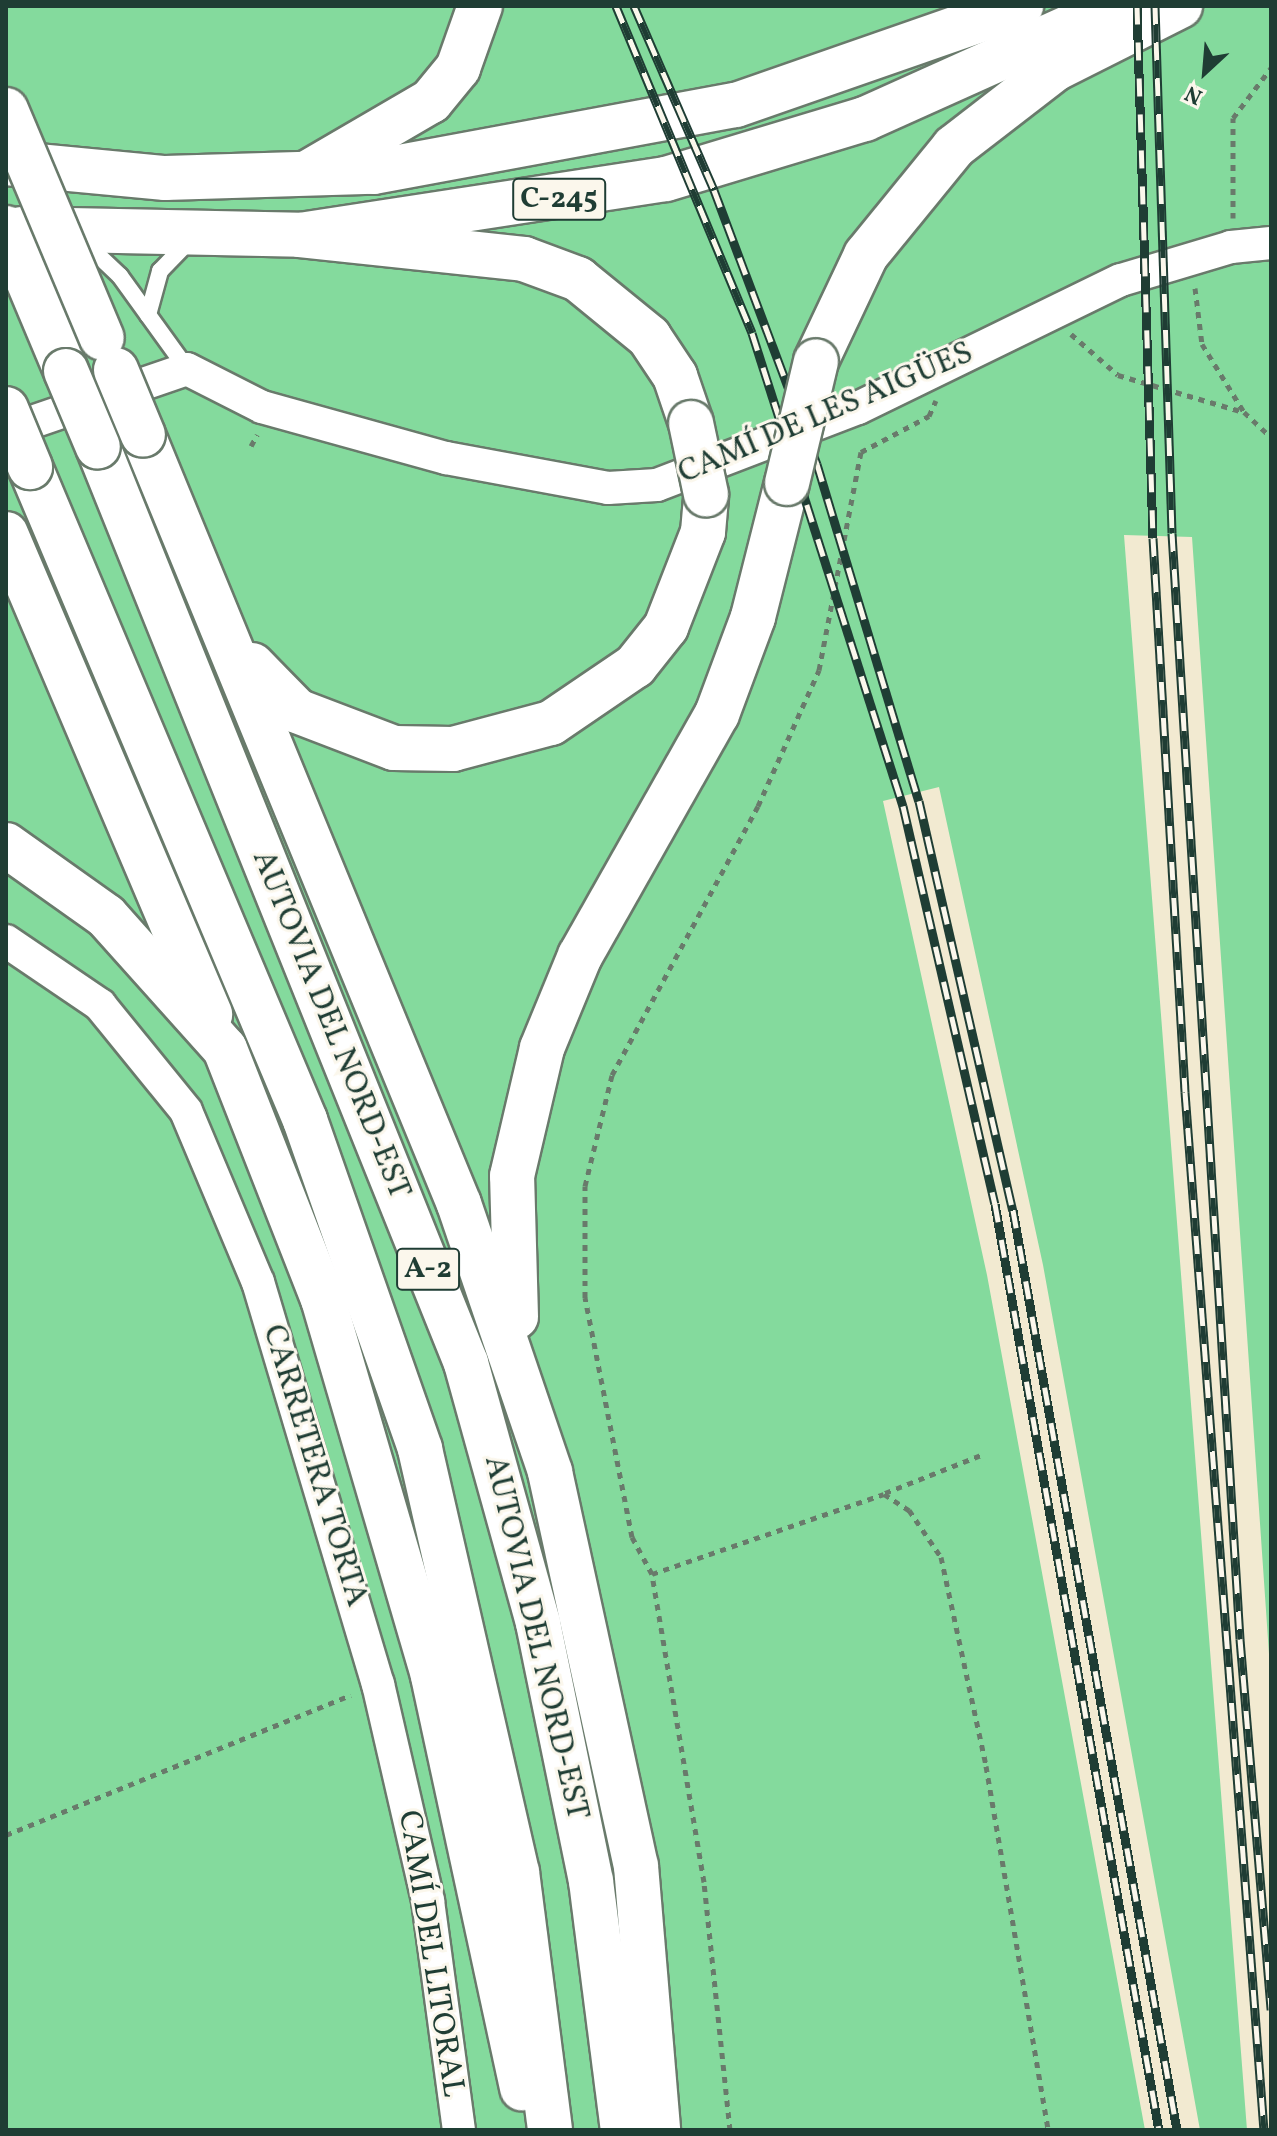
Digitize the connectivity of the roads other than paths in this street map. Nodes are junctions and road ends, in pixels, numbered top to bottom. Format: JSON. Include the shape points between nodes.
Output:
{"nodes":[{"id":1,"x":480,"y":6,"type":"edge"},
{"id":2,"x":1021,"y":6,"type":"edge"},
{"id":3,"x":1116,"y":6,"type":"edge"},
{"id":4,"x":1180,"y":6,"type":"edge"},
{"id":5,"x":6,"y":110,"type":"edge"},
{"id":6,"x":6,"y":163,"type":"edge"},
{"id":7,"x":309,"y":172,"type":"junction"},
{"id":8,"x":6,"y":228,"type":"edge"},
{"id":9,"x":75,"y":233,"type":"junction"},
{"id":10,"x":300,"y":235,"type":"junction"},
{"id":11,"x":193,"y":237,"type":"junction"},
{"id":12,"x":1271,"y":243,"type":"edge"},
{"id":13,"x":148,"y":315,"type":"junction"},
{"id":14,"x":187,"y":369,"type":"junction"},
{"id":15,"x":6,"y":409,"type":"edge"},
{"id":16,"x":6,"y":431,"type":"edge"},
{"id":17,"x":6,"y":534,"type":"edge"},
{"id":18,"x":232,"y":642,"type":"junction"},
{"id":19,"x":6,"y":845,"type":"edge"},
{"id":20,"x":6,"y":941,"type":"edge"},
{"id":21,"x":225,"y":1049,"type":"junction"},
{"id":22,"x":522,"y":1383,"type":"junction"},
{"id":23,"x":378,"y":1684,"type":"joint"},
{"id":24,"x":459,"y":2130,"type":"edge"},
{"id":25,"x":532,"y":2130,"type":"edge"},
{"id":26,"x":550,"y":2130,"type":"edge"},
{"id":27,"x":623,"y":2130,"type":"edge"},
{"id":28,"x":658,"y":2130,"type":"edge"}],
"edges":[{"from":1,"to":7,"type":"highway","via":[[458,68],[431,101]]},
{"from":2,"to":7,"type":"highway","number":"C-245","via":[[736,105],[543,146],[373,172]]},
{"from":3,"to":10,"type":"highway","number":"C-245","via":[[958,83],[812,139],[582,195]]},
{"from":4,"to":22,"type":"highway","bridge":true,"via":[[1055,69],[954,147],[866,255],[816,361],[726,693],[580,956],[531,1083],[510,1205]]},
{"from":5,"to":18,"type":"highway","bridge":true},
{"from":6,"to":7,"type":"highway","number":"C-245","via":[[165,178]]},
{"from":8,"to":9,"type":"highway","number":"C-245"},
{"from":8,"to":27,"type":"highway","name":"AUTOVIA DEL NORD-EST","number":"A-2","bridge":true,"via":[[466,1363],[547,1668],[591,1881]]},
{"from":9,"to":11,"type":"highway","number":"C-245"},
{"from":9,"to":13,"type":"lane"},
{"from":10,"to":11,"type":"highway","number":"C-245"},
{"from":10,"to":18,"type":"highway","bridge":true,"via":[[524,259],[578,279],[649,337],[675,376],[706,494],[688,581],[666,627],[635,666],[597,697],[504,740],[394,748],[345,734],[297,711]]},
{"from":11,"to":13,"type":"lane","via":[[160,271]]},
{"from":12,"to":14,"type":"street","name":"CAMÍ DE LES AIGÜES","via":[[1231,247],[1121,280],[932,372],[657,485],[608,488],[446,458],[269,409]]},
{"from":13,"to":14,"type":"lane"},
{"from":14,"to":16,"type":"street"},
{"from":15,"to":26,"type":"highway","name":"AUTOVIA DEL NORD-EST","number":"A-2","bridge":true,"via":[[305,1120],[416,1434],[491,1736],[522,1902]]},
{"from":17,"to":21,"type":"highway"},
{"from":18,"to":22,"type":"highway","via":[[459,1204]]},
{"from":19,"to":21,"type":"highway","via":[[106,916]]},
{"from":20,"to":23,"type":"street","name":"CARRETERA TORTA","via":[[100,1005],[186,1111],[263,1296]]},
{"from":21,"to":25,"type":"highway","via":[[323,1299],[433,1676]]},
{"from":22,"to":28,"type":"highway","via":[[550,1472],[636,1866]]},
{"from":23,"to":24,"type":"street","name":"CAMÍ DEL LITORAL","via":[[428,1901]]}]}
